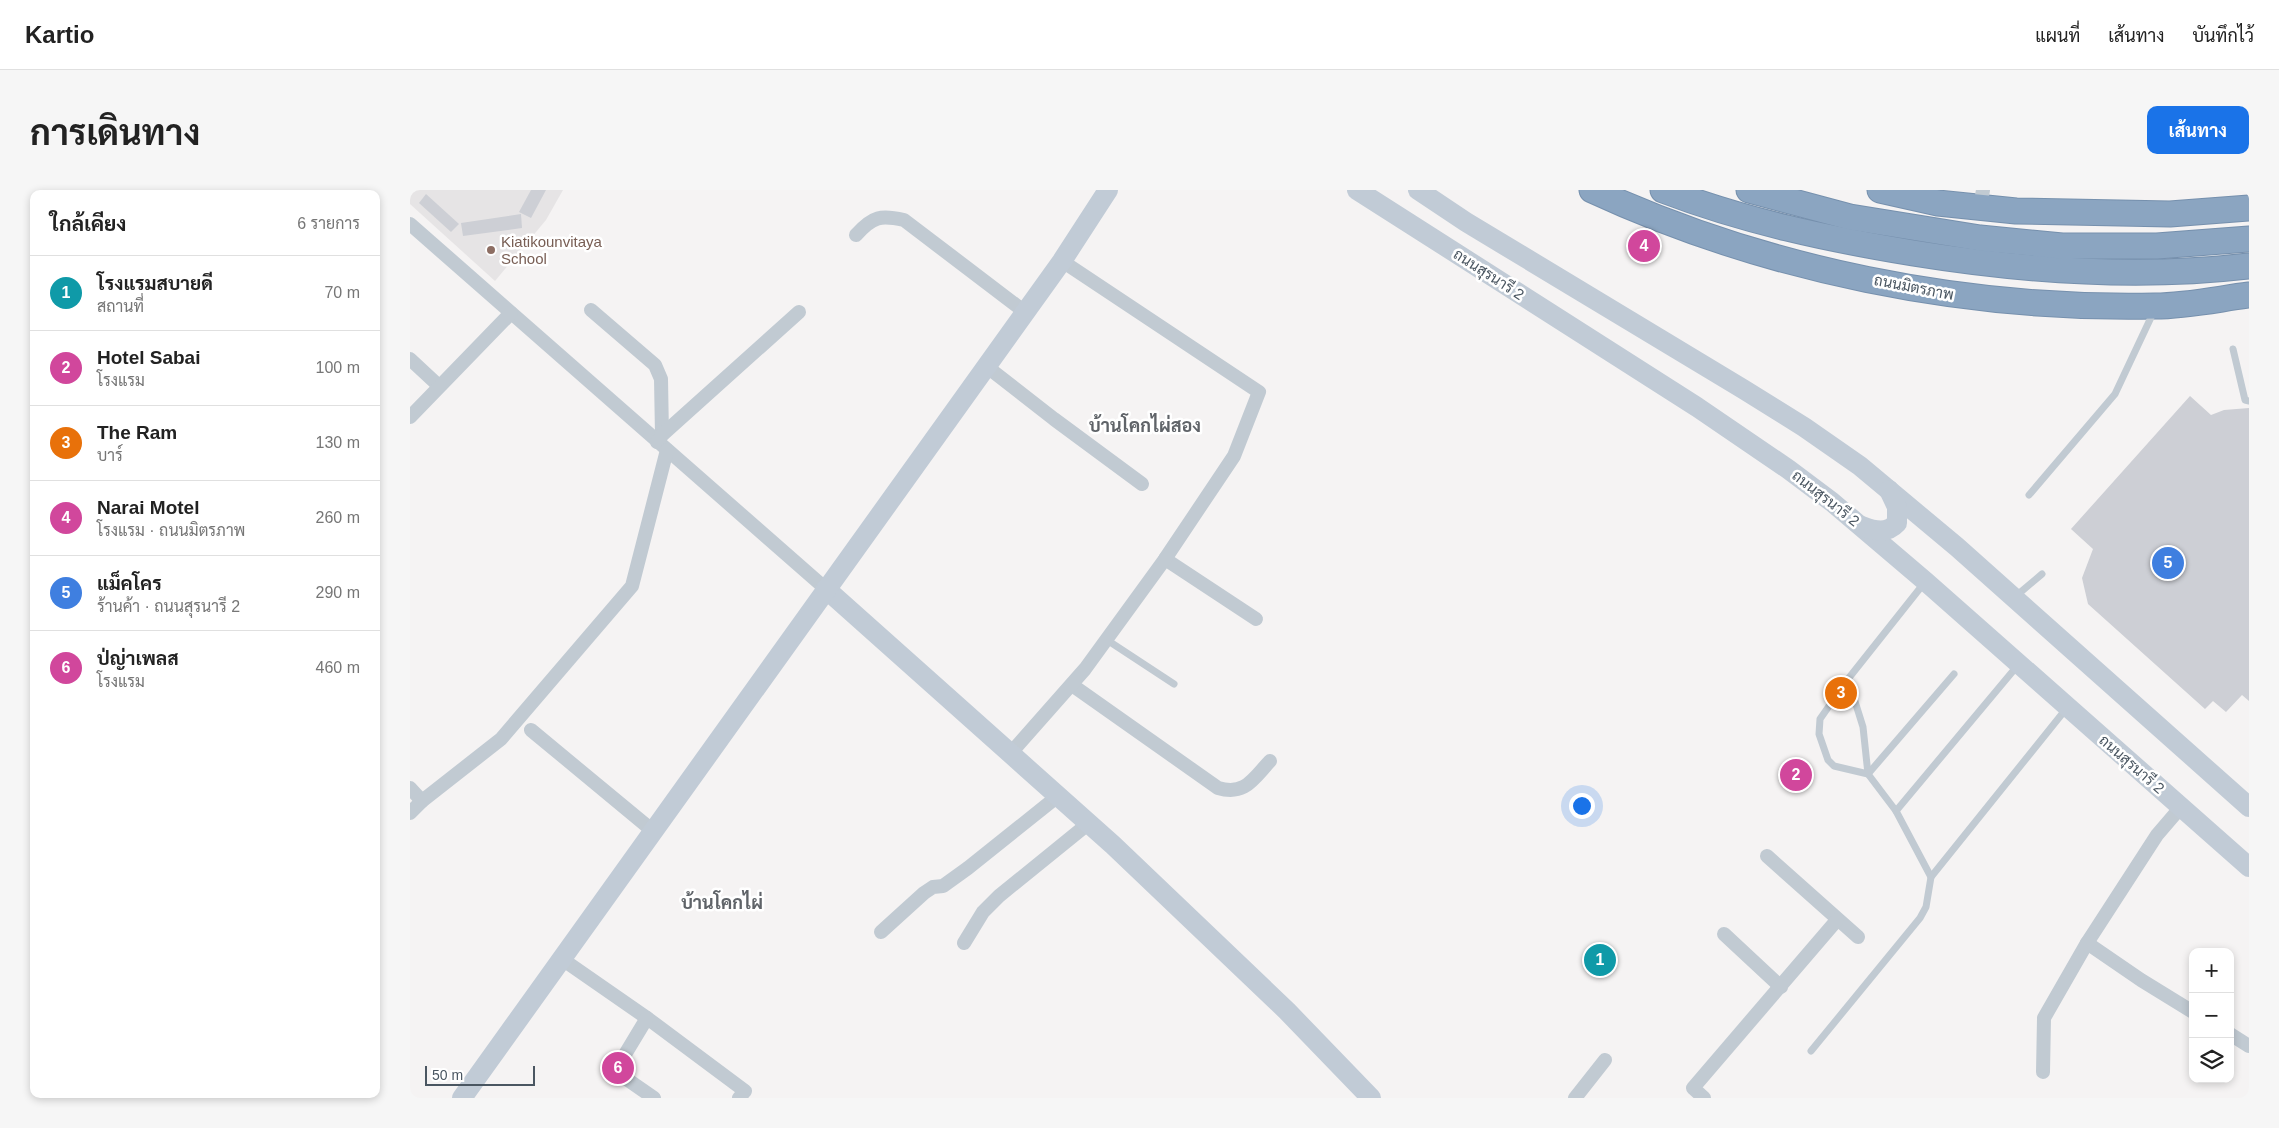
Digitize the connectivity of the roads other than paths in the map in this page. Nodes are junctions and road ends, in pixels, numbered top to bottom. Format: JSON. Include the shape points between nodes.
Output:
{"nodes":[{"id":1,"x":1108,"y":190,"type":"edge"},
{"id":2,"x":1357,"y":190,"type":"edge"},
{"id":3,"x":1418,"y":190,"type":"edge"},
{"id":4,"x":1592,"y":190,"type":"edge"},
{"id":5,"x":1663,"y":190,"type":"edge"},
{"id":6,"x":1749,"y":190,"type":"edge"},
{"id":7,"x":1880,"y":190,"type":"edge"},
{"id":8,"x":1982,"y":199,"type":"edge"},
{"id":9,"x":2249,"y":208,"type":"edge"},
{"id":10,"x":410,"y":224,"type":"edge"},
{"id":11,"x":856,"y":235,"type":"dead end"},
{"id":12,"x":2249,"y":239,"type":"edge"},
{"id":13,"x":1062,"y":261,"type":"junction"},
{"id":14,"x":2249,"y":266,"type":"edge"},
{"id":15,"x":2249,"y":295,"type":"edge"},
{"id":16,"x":2156,"y":306,"type":"junction"},
{"id":17,"x":591,"y":310,"type":"dead end"},
{"id":18,"x":800,"y":312,"type":"dead end"},
{"id":19,"x":1025,"y":312,"type":"junction"},
{"id":20,"x":510,"y":313,"type":"junction"},
{"id":21,"x":2234,"y":349,"type":"dead end"},
{"id":22,"x":410,"y":359,"type":"edge"},
{"id":23,"x":986,"y":366,"type":"junction"},
{"id":24,"x":439,"y":386,"type":"junction"},
{"id":25,"x":2249,"y":401,"type":"edge"},
{"id":26,"x":410,"y":417,"type":"edge"},
{"id":27,"x":662,"y":442,"type":"junction"},
{"id":28,"x":1142,"y":484,"type":"dead end"},
{"id":29,"x":1888,"y":488,"type":"junction"},
{"id":30,"x":2029,"y":495,"type":"dead end"},
{"id":31,"x":1861,"y":526,"type":"junction"},
{"id":32,"x":1165,"y":559,"type":"junction"},
{"id":33,"x":2042,"y":574,"type":"dead end"},
{"id":34,"x":1926,"y":581,"type":"junction"},
{"id":35,"x":826,"y":590,"type":"junction"},
{"id":36,"x":2014,"y":598,"type":"junction"},
{"id":37,"x":1256,"y":619,"type":"dead end"},
{"id":38,"x":1107,"y":640,"type":"junction"},
{"id":39,"x":2018,"y":664,"type":"junction"},
{"id":40,"x":1954,"y":674,"type":"dead end"},
{"id":41,"x":1848,"y":679,"type":"junction"},
{"id":42,"x":1174,"y":684,"type":"dead end"},
{"id":43,"x":1072,"y":685,"type":"junction"},
{"id":44,"x":2067,"y":707,"type":"junction"},
{"id":45,"x":530,"y":730,"type":"dead end"},
{"id":46,"x":1010,"y":754,"type":"junction"},
{"id":47,"x":1270,"y":761,"type":"dead end"},
{"id":48,"x":1868,"y":774,"type":"junction"},
{"id":49,"x":410,"y":788,"type":"edge"},
{"id":50,"x":1058,"y":796,"type":"junction"},
{"id":51,"x":422,"y":801,"type":"junction"},
{"id":52,"x":2181,"y":807,"type":"junction"},
{"id":53,"x":2249,"y":807,"type":"edge"},
{"id":54,"x":1896,"y":810,"type":"junction"},
{"id":55,"x":410,"y":813,"type":"edge"},
{"id":56,"x":1089,"y":823,"type":"junction"},
{"id":57,"x":653,"y":831,"type":"junction"},
{"id":58,"x":1767,"y":856,"type":"dead end"},
{"id":59,"x":2249,"y":867,"type":"edge"},
{"id":60,"x":1930,"y":877,"type":"junction"},
{"id":61,"x":1837,"y":920,"type":"junction"},
{"id":62,"x":881,"y":932,"type":"dead end"},
{"id":63,"x":1724,"y":934,"type":"dead end"},
{"id":64,"x":1858,"y":937,"type":"dead end"},
{"id":65,"x":964,"y":943,"type":"dead end"},
{"id":66,"x":2087,"y":944,"type":"junction"},
{"id":67,"x":562,"y":959,"type":"junction"},
{"id":68,"x":1781,"y":987,"type":"junction"},
{"id":69,"x":2189,"y":1009,"type":"edge"},
{"id":70,"x":646,"y":1018,"type":"junction"},
{"id":71,"x":2234,"y":1037,"type":"edge"},
{"id":72,"x":2249,"y":1046,"type":"edge"},
{"id":73,"x":1811,"y":1051,"type":"dead end"},
{"id":74,"x":1605,"y":1060,"type":"dead end"},
{"id":75,"x":2043,"y":1072,"type":"dead end"},
{"id":76,"x":462,"y":1098,"type":"edge"},
{"id":77,"x":654,"y":1098,"type":"edge"},
{"id":78,"x":739,"y":1098,"type":"edge"},
{"id":79,"x":1371,"y":1098,"type":"edge"},
{"id":80,"x":1576,"y":1098,"type":"edge"},
{"id":81,"x":1704,"y":1098,"type":"edge"}],
"edges":[{"from":1,"to":13,"type":"main road"},
{"from":2,"to":31,"type":"main road","name":"ถนนสุรนารี 2","via":[[1697,407],[1788,468]]},
{"from":3,"to":29,"type":"main road","via":[[1804,427]]},
{"from":4,"to":16,"type":"highway","name":"ถนนมิตรภาพ","via":[[1631,208],[1734,245],[1856,276],[1947,294],[2049,304]]},
{"from":5,"to":14,"type":"highway","via":[[1741,216],[1844,242],[1976,263],[2156,273]]},
{"from":6,"to":12,"type":"highway","via":[[1850,217],[1980,238],[2062,246],[2157,246]]},
{"from":7,"to":8,"type":"highway","via":[[1938,203]]},
{"from":8,"to":9,"type":"highway","via":[[2035,212],[2161,214]]},
{"from":10,"to":20,"type":"street"},
{"from":11,"to":19,"type":"street","via":[[875,218],[904,220]]},
{"from":13,"to":19,"type":"main road"},
{"from":13,"to":32,"type":"street","via":[[1259,392],[1234,456]]},
{"from":15,"to":16,"type":"highway","name":"ถนนมิตรภาพ"},
{"from":16,"to":30,"type":"lane","via":[[2115,394]]},
{"from":17,"to":27,"type":"street","via":[[659,372]]},
{"from":18,"to":27,"type":"street"},
{"from":19,"to":23,"type":"main road"},
{"from":20,"to":24,"type":"street"},
{"from":20,"to":27,"type":"street"},
{"from":21,"to":25,"type":"lane","via":[[2244,400]]},
{"from":22,"to":24,"type":"street"},
{"from":23,"to":28,"type":"street"},
{"from":23,"to":35,"type":"main road"},
{"from":24,"to":26,"type":"street"},
{"from":27,"to":35,"type":"street"},
{"from":27,"to":51,"type":"street","via":[[632,586],[501,739]]},
{"from":29,"to":31,"type":"main road","via":[[1898,516],[1895,525],[1885,531]]},
{"from":29,"to":36,"type":"main road"},
{"from":31,"to":34,"type":"main road","name":"ถนนสุรนารี 2"},
{"from":32,"to":37,"type":"street"},
{"from":32,"to":38,"type":"street"},
{"from":33,"to":36,"type":"lane"},
{"from":34,"to":39,"type":"main road","name":"ถนนสุรนารี 2"},
{"from":34,"to":41,"type":"lane"},
{"from":35,"to":46,"type":"main road"},
{"from":35,"to":57,"type":"main road"},
{"from":36,"to":53,"type":"main road"},
{"from":38,"to":42,"type":"lane"},
{"from":38,"to":43,"type":"street"},
{"from":39,"to":44,"type":"main road","name":"ถนนสุรนารี 2"},
{"from":39,"to":54,"type":"lane"},
{"from":40,"to":48,"type":"lane"},
{"from":41,"to":48,"type":"lane","via":[[1862,727]]},
{"from":41,"to":48,"type":"lane","via":[[1820,719],[1818,734],[1828,760],[1834,766]]},
{"from":43,"to":46,"type":"street"},
{"from":43,"to":47,"type":"street","via":[[1218,788],[1230,792],[1240,790]]},
{"from":44,"to":52,"type":"main road","name":"ถนนสุรนารี 2"},
{"from":44,"to":60,"type":"lane"},
{"from":45,"to":57,"type":"street"},
{"from":46,"to":50,"type":"main road"},
{"from":48,"to":54,"type":"lane"},
{"from":49,"to":51,"type":"street"},
{"from":50,"to":56,"type":"main road"},
{"from":50,"to":62,"type":"street","via":[[968,868],[943,886],[933,887],[924,893]]},
{"from":51,"to":55,"type":"street"},
{"from":52,"to":59,"type":"main road","name":"ถนนสุรนารี 2"},
{"from":52,"to":66,"type":"street","via":[[2157,835]]},
{"from":54,"to":60,"type":"lane"},
{"from":56,"to":65,"type":"street","via":[[999,896],[983,912]]},
{"from":56,"to":79,"type":"main road","via":[[1287,1011]]},
{"from":57,"to":67,"type":"main road"},
{"from":58,"to":61,"type":"street"},
{"from":60,"to":73,"type":"lane","via":[[1926,907],[1920,918]]},
{"from":61,"to":64,"type":"street"},
{"from":61,"to":68,"type":"street"},
{"from":63,"to":68,"type":"street"},
{"from":66,"to":69,"type":"street"},
{"from":66,"to":75,"type":"street","via":[[2044,1018]]},
{"from":67,"to":70,"type":"street"},
{"from":67,"to":76,"type":"main road"},
{"from":68,"to":81,"type":"street","via":[[1693,1088]]},
{"from":70,"to":77,"type":"street","via":[[615,1071]]},
{"from":70,"to":78,"type":"street","via":[[745,1091]]},
{"from":71,"to":72,"type":"street"},
{"from":74,"to":80,"type":"street"}]}
